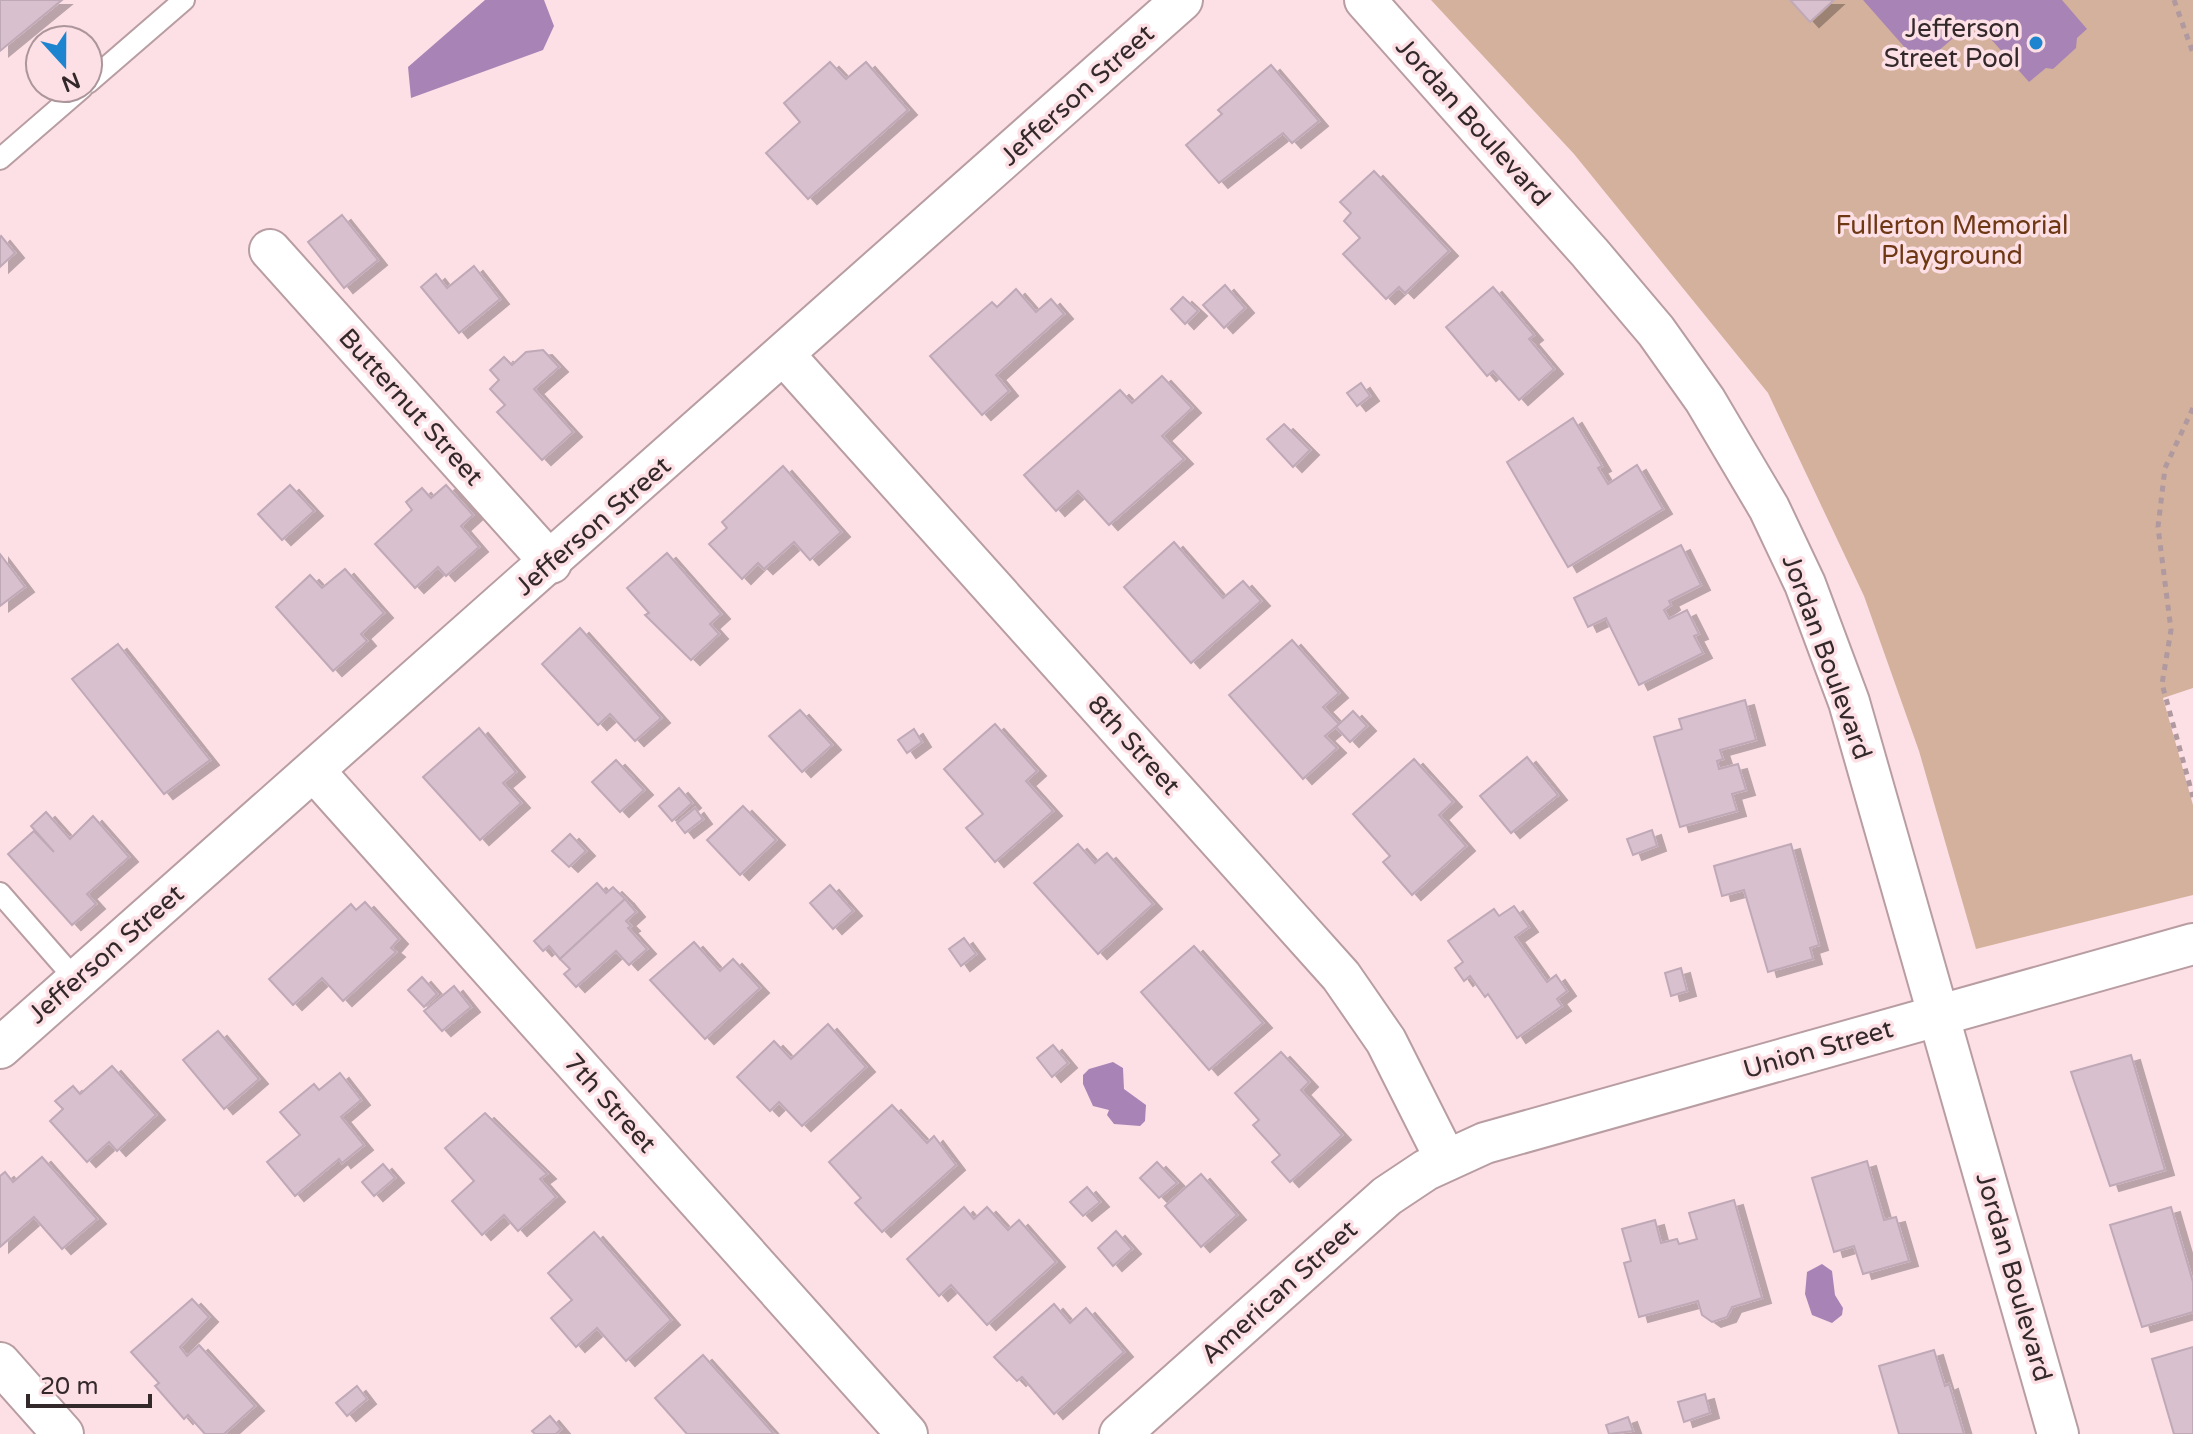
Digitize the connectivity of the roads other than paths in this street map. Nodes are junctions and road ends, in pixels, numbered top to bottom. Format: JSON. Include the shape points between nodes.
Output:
{"nodes":[{"id":1,"x":184,"y":0,"type":"edge"},
{"id":2,"x":1182,"y":0,"type":"edge"},
{"id":3,"x":1365,"y":0,"type":"edge"},
{"id":4,"x":104,"y":69,"type":"edge"},
{"id":5,"x":64,"y":104,"type":"edge"},
{"id":6,"x":0,"y":159,"type":"edge"},
{"id":7,"x":270,"y":250,"type":"dead end"},
{"id":8,"x":785,"y":356,"type":"junction"},
{"id":9,"x":551,"y":563,"type":"junction"},
{"id":10,"x":314,"y":771,"type":"junction"},
{"id":11,"x":0,"y":893,"type":"edge"},
{"id":12,"x":2193,"y":944,"type":"edge"},
{"id":13,"x":76,"y":980,"type":"junction"},
{"id":14,"x":1938,"y":1015,"type":"junction"},
{"id":15,"x":0,"y":1048,"type":"edge"},
{"id":16,"x":1446,"y":1160,"type":"junction"},
{"id":17,"x":0,"y":1363,"type":"edge"},
{"id":18,"x":63,"y":1434,"type":"edge"},
{"id":19,"x":907,"y":1434,"type":"edge"},
{"id":20,"x":1120,"y":1434,"type":"edge"},
{"id":21,"x":2058,"y":1434,"type":"edge"}],
"edges":[{"from":1,"to":4,"type":"lane"},
{"from":2,"to":8,"type":"street","name":"Jefferson Street"},
{"from":3,"to":14,"type":"street","name":"Jordan Boulevard","via":[[1656,331],[1705,400],[1769,508],[1805,584],[1849,702]]},
{"from":5,"to":6,"type":"lane"},
{"from":7,"to":9,"type":"street","name":"Butternut Street"},
{"from":8,"to":9,"type":"street","name":"Jefferson Street"},
{"from":8,"to":16,"type":"street","name":"8th Street","via":[[1341,976],[1386,1041]]},
{"from":9,"to":10,"type":"street","name":"Jefferson Street"},
{"from":10,"to":13,"type":"street","name":"Jefferson Street"},
{"from":10,"to":19,"type":"street","name":"7th Street"},
{"from":11,"to":13,"type":"lane"},
{"from":12,"to":14,"type":"street","name":"Union Street"},
{"from":13,"to":15,"type":"street","name":"Jefferson Street"},
{"from":14,"to":16,"type":"street","name":"Union Street","via":[[1485,1143]]},
{"from":14,"to":21,"type":"street","name":"Jordan Boulevard"},
{"from":16,"to":20,"type":"street","name":"American Street","via":[[1387,1196]]},
{"from":17,"to":18,"type":"street"}]}
